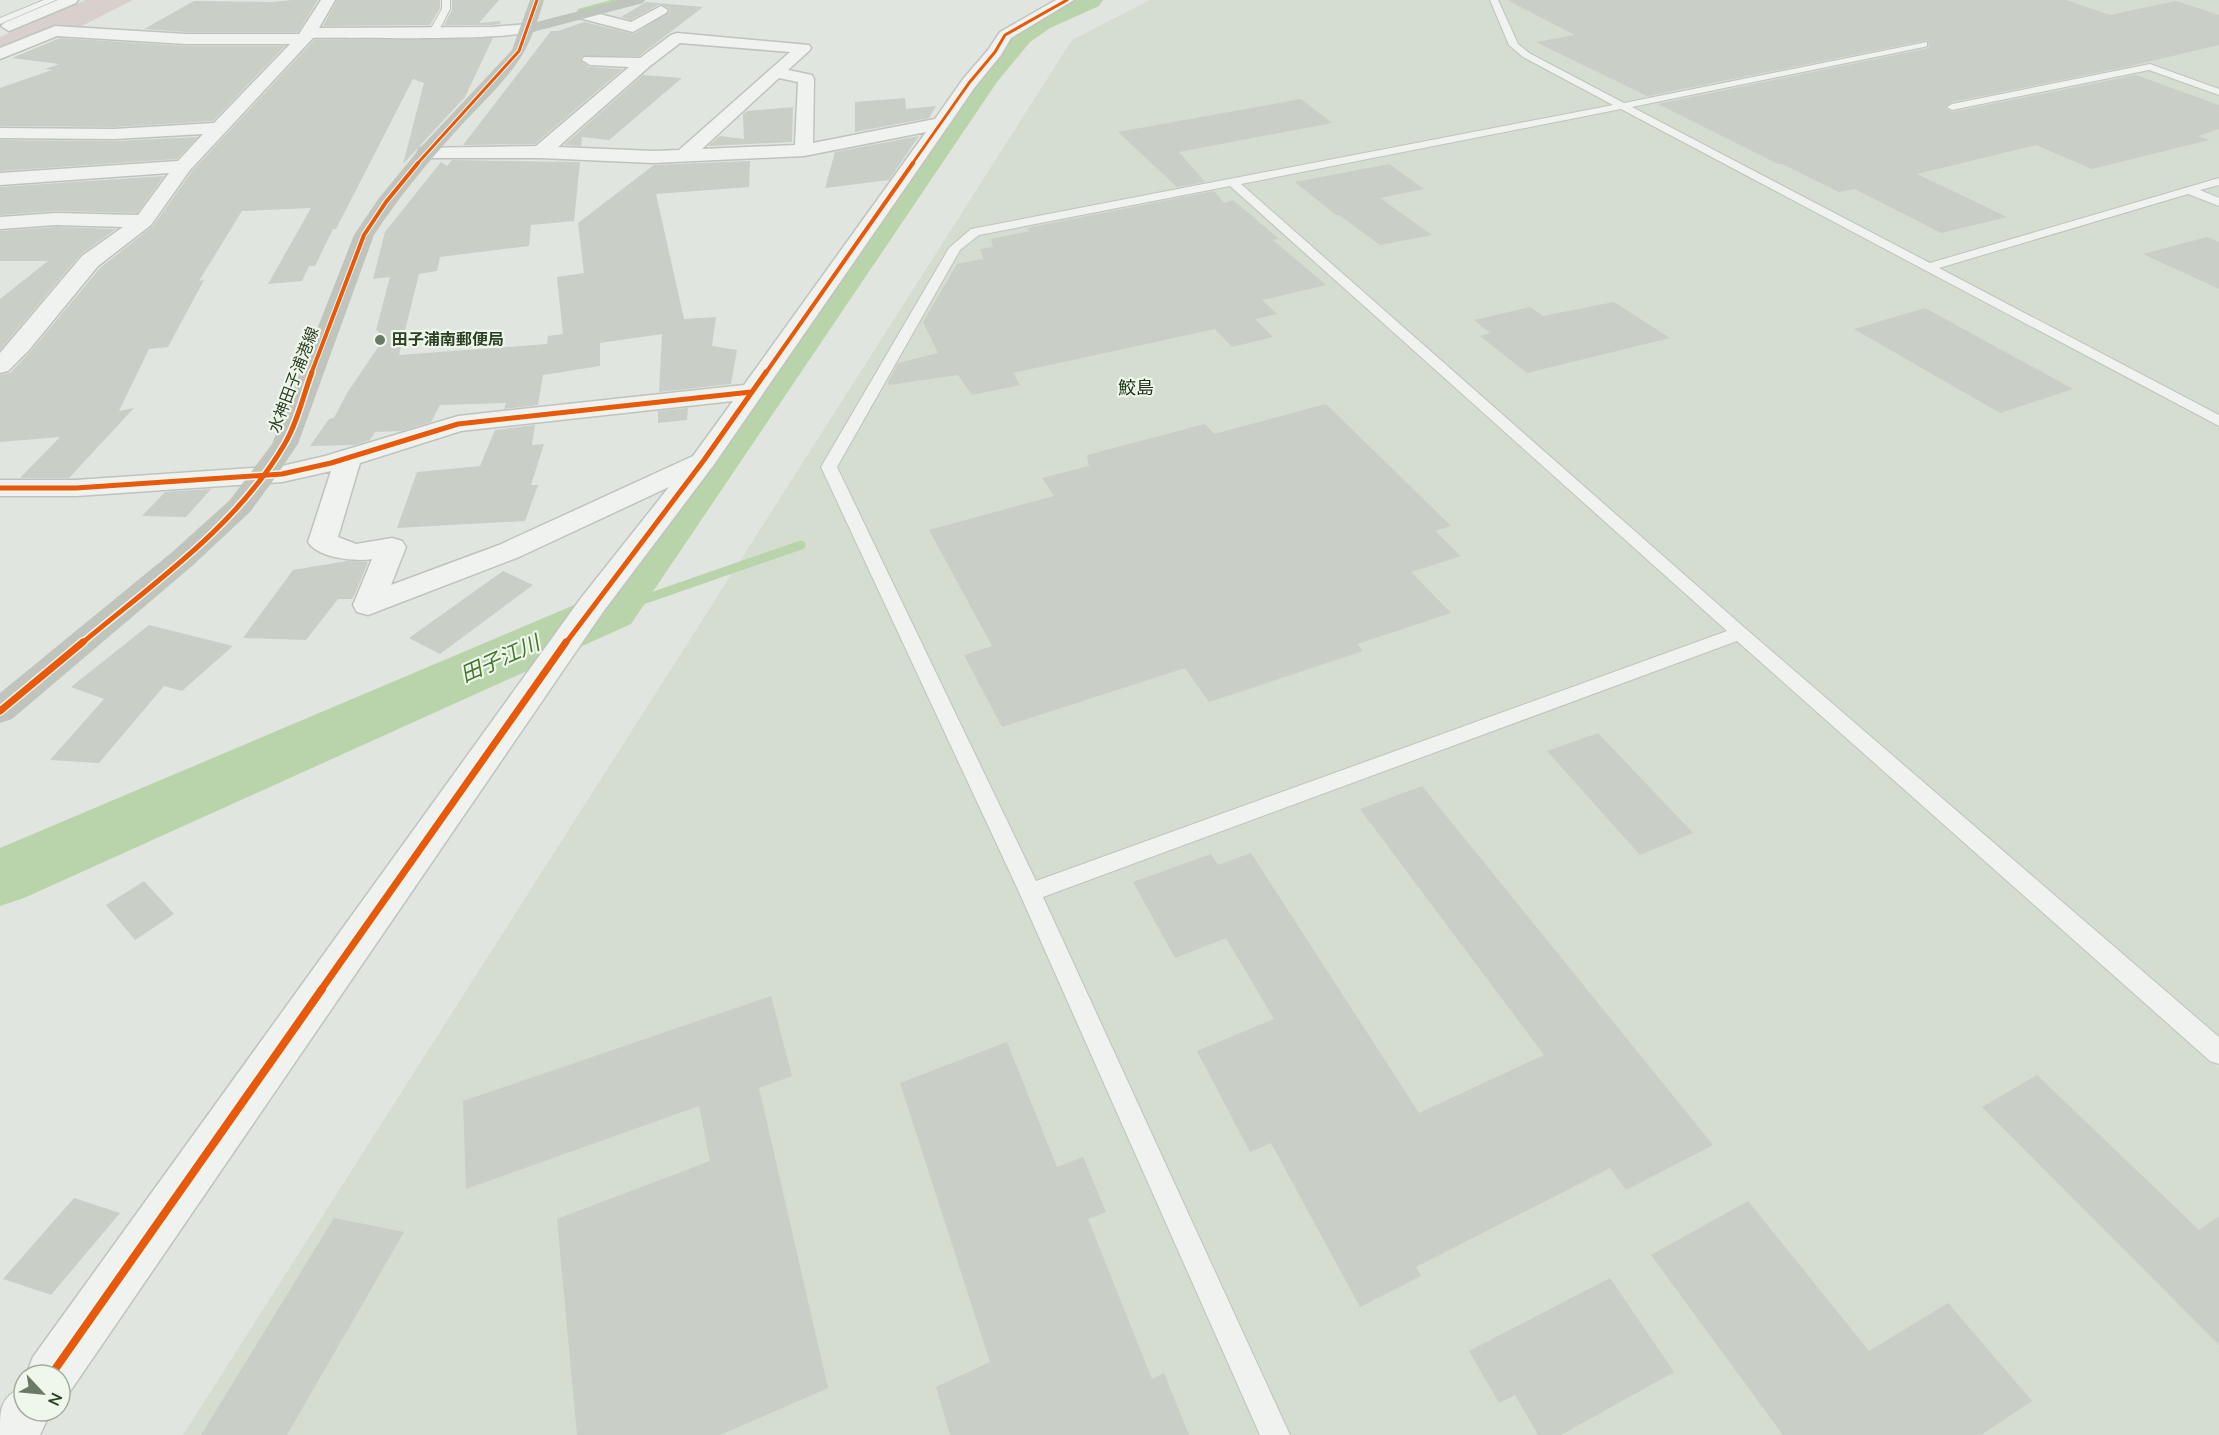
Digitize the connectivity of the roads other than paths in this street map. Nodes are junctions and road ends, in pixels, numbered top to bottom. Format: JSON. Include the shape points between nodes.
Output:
{"nodes":[{"id":1,"x":52,"y":0,"type":"edge"},
{"id":2,"x":70,"y":0,"type":"edge"},
{"id":3,"x":328,"y":0,"type":"edge"},
{"id":4,"x":446,"y":0,"type":"edge"},
{"id":5,"x":537,"y":0,"type":"edge"},
{"id":6,"x":638,"y":0,"type":"edge"},
{"id":7,"x":1067,"y":0,"type":"edge"},
{"id":8,"x":1494,"y":0,"type":"edge"},
{"id":9,"x":661,"y":10,"type":"dead end"},
{"id":10,"x":584,"y":15,"type":"junction"},
{"id":11,"x":0,"y":21,"type":"edge"},
{"id":12,"x":528,"y":29,"type":"junction"},
{"id":13,"x":0,"y":30,"type":"edge"},
{"id":14,"x":434,"y":32,"type":"junction"},
{"id":15,"x":306,"y":36,"type":"junction"},
{"id":16,"x":1924,"y":44,"type":"dead end"},
{"id":17,"x":0,"y":54,"type":"edge"},
{"id":18,"x":590,"y":60,"type":"dead end"},
{"id":19,"x":644,"y":63,"type":"junction"},
{"id":20,"x":777,"y":73,"type":"junction"},
{"id":21,"x":2219,"y":92,"type":"edge"},
{"id":22,"x":1622,"y":105,"type":"junction"},
{"id":23,"x":1952,"y":107,"type":"dead end"},
{"id":24,"x":942,"y":123,"type":"junction"},
{"id":25,"x":221,"y":128,"type":"junction"},
{"id":26,"x":0,"y":133,"type":"edge"},
{"id":27,"x":804,"y":150,"type":"junction"},
{"id":28,"x":427,"y":152,"type":"junction"},
{"id":29,"x":541,"y":152,"type":"junction"},
{"id":30,"x":685,"y":155,"type":"junction"},
{"id":31,"x":183,"y":166,"type":"junction"},
{"id":32,"x":0,"y":179,"type":"edge"},
{"id":33,"x":2219,"y":181,"type":"edge"},
{"id":34,"x":1232,"y":182,"type":"junction"},
{"id":35,"x":2189,"y":190,"type":"junction"},
{"id":36,"x":2219,"y":202,"type":"edge"},
{"id":37,"x":144,"y":221,"type":"junction"},
{"id":38,"x":0,"y":223,"type":"edge"},
{"id":39,"x":1930,"y":267,"type":"junction"},
{"id":40,"x":11,"y":345,"type":"edge"},
{"id":41,"x":0,"y":366,"type":"edge"},
{"id":42,"x":751,"y":392,"type":"junction"},
{"id":43,"x":2219,"y":422,"type":"edge"},
{"id":44,"x":348,"y":458,"type":"junction"},
{"id":45,"x":704,"y":460,"type":"junction"},
{"id":46,"x":263,"y":476,"type":"junction"},
{"id":47,"x":0,"y":488,"type":"edge"},
{"id":48,"x":1740,"y":633,"type":"junction"},
{"id":49,"x":0,"y":711,"type":"edge"},
{"id":50,"x":1030,"y":892,"type":"junction"},
{"id":51,"x":2219,"y":1053,"type":"edge"},
{"id":52,"x":59,"y":1363,"type":"edge"},
{"id":53,"x":1275,"y":1435,"type":"edge"}],
"edges":[{"from":1,"to":11,"type":"lane"},
{"from":2,"to":13,"type":"street"},
{"from":3,"to":15,"type":"street"},
{"from":4,"to":14,"type":"lane","via":[[446,9]]},
{"from":5,"to":12,"type":"main road","name":"水神田子浦港線"},
{"from":6,"to":10,"type":"main road"},
{"from":7,"to":24,"type":"street","via":[[1005,35]]},
{"from":8,"to":22,"type":"lane","via":[[1514,45],[1526,55]]},
{"from":9,"to":10,"type":"street","via":[[633,27]]},
{"from":10,"to":12,"type":"main road"},
{"from":12,"to":14,"type":"street"},
{"from":12,"to":28,"type":"main road","name":"水神田子浦港線","via":[[519,51]]},
{"from":14,"to":15,"type":"street"},
{"from":15,"to":17,"type":"street","via":[[186,39],[55,31]]},
{"from":15,"to":25,"type":"street"},
{"from":16,"to":22,"type":"lane"},
{"from":18,"to":19,"type":"street"},
{"from":19,"to":20,"type":"street","via":[[677,38],[803,48]]},
{"from":19,"to":29,"type":"street"},
{"from":20,"to":27,"type":"street","via":[[806,79]]},
{"from":20,"to":30,"type":"street"},
{"from":21,"to":23,"type":"lane","via":[[2150,67]]},
{"from":22,"to":34,"type":"lane"},
{"from":22,"to":39,"type":"lane"},
{"from":24,"to":27,"type":"street"},
{"from":24,"to":42,"type":"street"},
{"from":25,"to":26,"type":"street","via":[[114,134]]},
{"from":25,"to":31,"type":"street"},
{"from":27,"to":30,"type":"street"},
{"from":28,"to":29,"type":"street"},
{"from":28,"to":46,"type":"main road","name":"水神田子浦港線","via":[[364,235],[285,444]]},
{"from":29,"to":30,"type":"street"},
{"from":31,"to":32,"type":"street"},
{"from":31,"to":37,"type":"street"},
{"from":33,"to":35,"type":"lane"},
{"from":34,"to":48,"type":"lane"},
{"from":34,"to":50,"type":"lane","via":[[975,232],[955,249],[829,467]]},
{"from":35,"to":36,"type":"lane"},
{"from":35,"to":39,"type":"lane"},
{"from":37,"to":38,"type":"street","via":[[56,219]]},
{"from":37,"to":40,"type":"street","via":[[90,261]]},
{"from":39,"to":43,"type":"lane"},
{"from":40,"to":41,"type":"street"},
{"from":42,"to":44,"type":"street","via":[[458,424]]},
{"from":42,"to":45,"type":"street"},
{"from":44,"to":45,"type":"street","via":[[322,542],[355,553],[392,547],[368,605],[509,551]]},
{"from":44,"to":46,"type":"street"},
{"from":45,"to":52,"type":"street","via":[[592,605]]},
{"from":46,"to":47,"type":"street","via":[[76,488]]},
{"from":46,"to":49,"type":"main road","name":"水神田子浦港線","via":[[240,506],[181,560]]},
{"from":48,"to":50,"type":"lane"},
{"from":48,"to":51,"type":"lane"},
{"from":50,"to":53,"type":"lane"}]}
